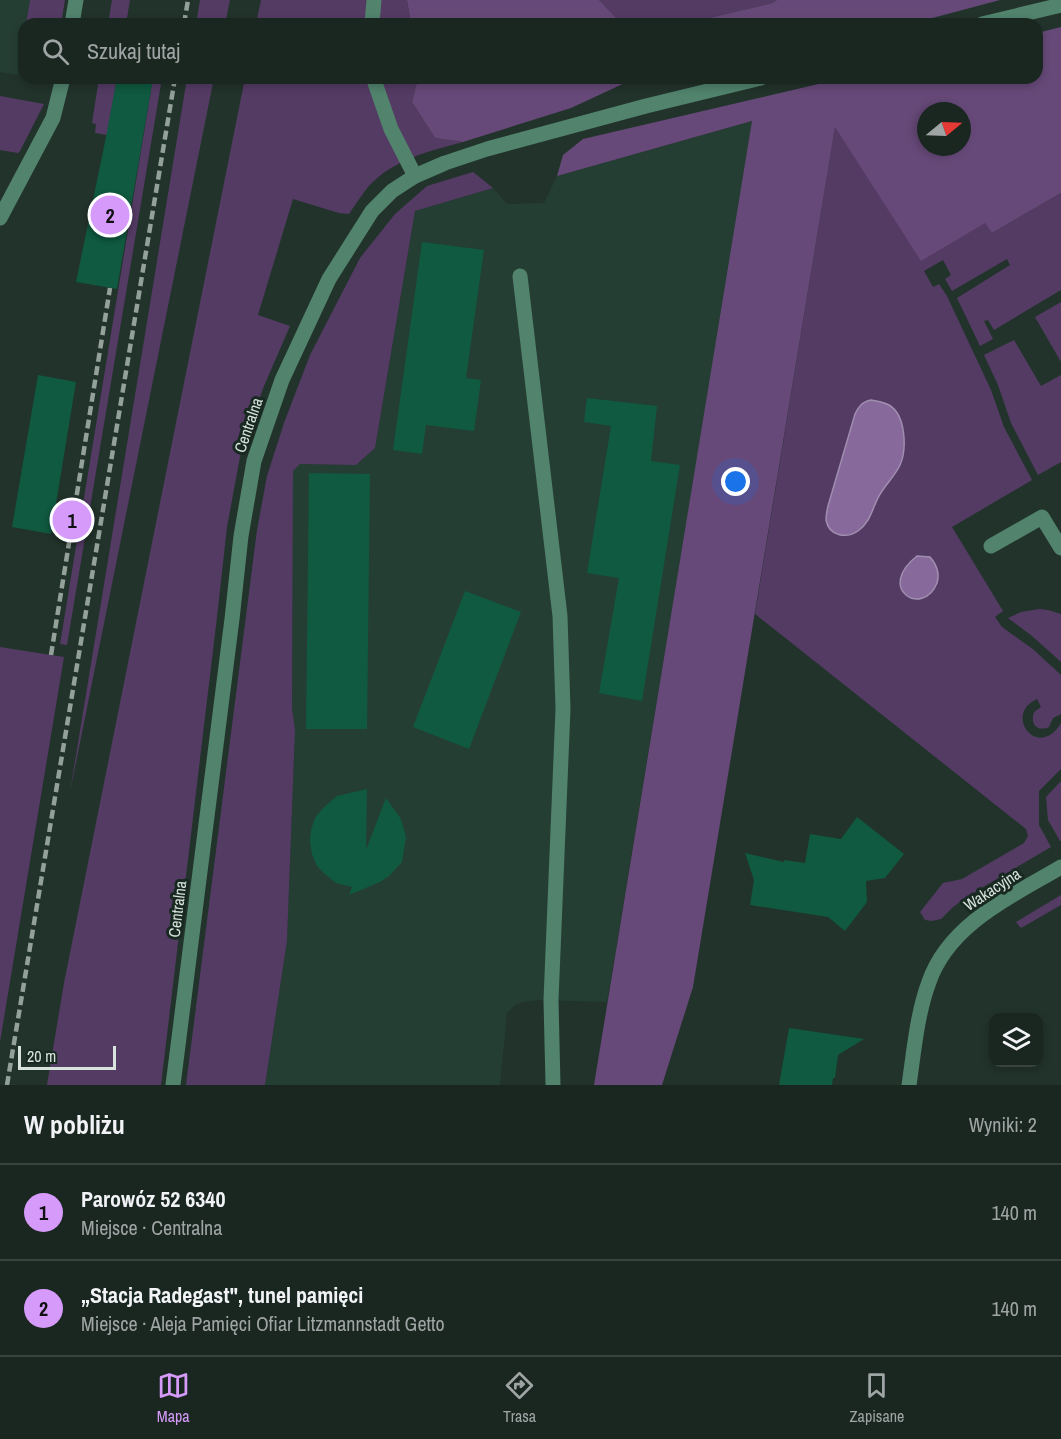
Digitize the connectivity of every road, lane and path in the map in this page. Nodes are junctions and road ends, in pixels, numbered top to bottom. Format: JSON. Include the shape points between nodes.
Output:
{"nodes":[{"id":1,"x":76,"y":0,"type":"edge"},
{"id":2,"x":374,"y":0,"type":"edge"},
{"id":3,"x":1061,"y":5,"type":"edge"},
{"id":4,"x":73,"y":18,"type":"edge"},
{"id":5,"x":372,"y":18,"type":"edge"},
{"id":6,"x":1007,"y":18,"type":"edge"},
{"id":7,"x":61,"y":84,"type":"edge"},
{"id":8,"x":375,"y":84,"type":"edge"},
{"id":9,"x":736,"y":84,"type":"edge"},
{"id":10,"x":415,"y":176,"type":"junction"},
{"id":11,"x":0,"y":218,"type":"edge"},
{"id":12,"x":520,"y":276,"type":"dead end"},
{"id":13,"x":991,"y":546,"type":"dead end"},
{"id":14,"x":1061,"y":548,"type":"edge"},
{"id":15,"x":1061,"y":867,"type":"edge"},
{"id":16,"x":173,"y":1085,"type":"edge"},
{"id":17,"x":553,"y":1085,"type":"edge"},
{"id":18,"x":909,"y":1085,"type":"edge"}],
"edges":[{"from":1,"to":4,"type":"street"},
{"from":2,"to":5,"type":"street"},
{"from":3,"to":6,"type":"street"},
{"from":7,"to":11,"type":"street","via":[[52,118]]},
{"from":8,"to":10,"type":"street","via":[[391,129]]},
{"from":9,"to":10,"type":"street","name":"Centralna","via":[[487,149]]},
{"from":10,"to":16,"type":"street","name":"Centralna","via":[[372,211],[329,279],[282,380],[254,461],[241,536]]},
{"from":12,"to":17,"type":"street","via":[[560,616],[563,709],[551,1000]]},
{"from":13,"to":14,"type":"street","via":[[1042,517]]},
{"from":15,"to":18,"type":"street","name":"Wakacyjna","via":[[977,918],[937,964],[922,1005]]}]}
